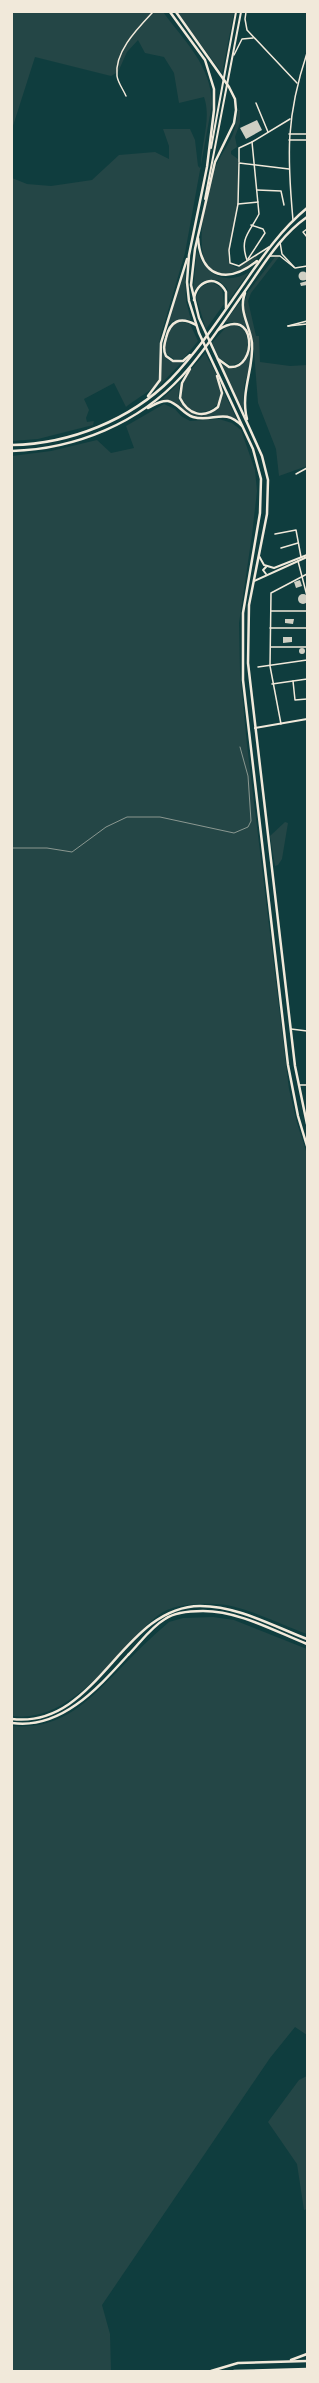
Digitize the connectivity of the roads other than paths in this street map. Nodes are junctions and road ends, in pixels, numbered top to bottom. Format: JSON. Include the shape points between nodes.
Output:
{"nodes":[{"id":1,"x":153,"y":12,"type":"edge"},
{"id":2,"x":170,"y":12,"type":"edge"},
{"id":3,"x":176,"y":12,"type":"edge"},
{"id":4,"x":236,"y":12,"type":"edge"},
{"id":5,"x":241,"y":12,"type":"edge"},
{"id":6,"x":246,"y":12,"type":"edge"},
{"id":7,"x":253,"y":38,"type":"junction"},
{"id":8,"x":307,"y":53,"type":"edge"},
{"id":9,"x":233,"y":56,"type":"junction"},
{"id":10,"x":297,"y":83,"type":"junction"},
{"id":11,"x":126,"y":96,"type":"dead end"},
{"id":12,"x":256,"y":103,"type":"dead end"},
{"id":13,"x":290,"y":119,"type":"junction"},
{"id":14,"x":268,"y":132,"type":"junction"},
{"id":15,"x":289,"y":134,"type":"junction"},
{"id":16,"x":307,"y":134,"type":"edge"},
{"id":17,"x":289,"y":140,"type":"junction"},
{"id":18,"x":307,"y":140,"type":"edge"},
{"id":19,"x":252,"y":142,"type":"junction"},
{"id":20,"x":239,"y":163,"type":"junction"},
{"id":21,"x":253,"y":164,"type":"junction"},
{"id":22,"x":207,"y":167,"type":"junction"},
{"id":23,"x":289,"y":169,"type":"junction"},
{"id":24,"x":257,"y":190,"type":"junction"},
{"id":25,"x":259,"y":202,"type":"junction"},
{"id":26,"x":238,"y":204,"type":"junction"},
{"id":27,"x":284,"y":205,"type":"dead end"},
{"id":28,"x":307,"y":208,"type":"edge"},
{"id":29,"x":203,"y":213,"type":"junction"},
{"id":30,"x":307,"y":217,"type":"edge"},
{"id":31,"x":292,"y":220,"type":"junction"},
{"id":32,"x":251,"y":225,"type":"junction"},
{"id":33,"x":307,"y":229,"type":"edge"},
{"id":34,"x":198,"y":233,"type":"junction"},
{"id":35,"x":307,"y":237,"type":"edge"},
{"id":36,"x":280,"y":241,"type":"junction"},
{"id":37,"x":269,"y":247,"type":"junction"},
{"id":38,"x":189,"y":255,"type":"junction"},
{"id":39,"x":268,"y":257,"type":"junction"},
{"id":40,"x":247,"y":260,"type":"junction"},
{"id":41,"x":259,"y":260,"type":"junction"},
{"id":42,"x":307,"y":266,"type":"edge"},
{"id":43,"x":294,"y":267,"type":"junction"},
{"id":44,"x":247,"y":287,"type":"junction"},
{"id":45,"x":194,"y":306,"type":"junction"},
{"id":46,"x":226,"y":308,"type":"junction"},
{"id":47,"x":307,"y":321,"type":"edge"},
{"id":48,"x":307,"y":324,"type":"edge"},
{"id":49,"x":196,"y":326,"type":"junction"},
{"id":50,"x":216,"y":332,"type":"junction"},
{"id":51,"x":194,"y":353,"type":"junction"},
{"id":52,"x":216,"y":357,"type":"junction"},
{"id":53,"x":195,"y":361,"type":"junction"},
{"id":54,"x":214,"y":366,"type":"junction"},
{"id":55,"x":142,"y":402,"type":"junction"},
{"id":56,"x":144,"y":410,"type":"junction"},
{"id":57,"x":249,"y":427,"type":"junction"},
{"id":58,"x":244,"y":428,"type":"junction"},
{"id":59,"x":12,"y":445,"type":"edge"},
{"id":60,"x":12,"y":451,"type":"edge"},
{"id":61,"x":307,"y":468,"type":"edge"},
{"id":62,"x":296,"y":474,"type":"dead end"},
{"id":63,"x":275,"y":534,"type":"dead end"},
{"id":64,"x":299,"y":542,"type":"junction"},
{"id":65,"x":281,"y":548,"type":"dead end"},
{"id":66,"x":259,"y":556,"type":"junction"},
{"id":67,"x":307,"y":556,"type":"edge"},
{"id":68,"x":302,"y":557,"type":"junction"},
{"id":69,"x":298,"y":561,"type":"junction"},
{"id":70,"x":267,"y":567,"type":"junction"},
{"id":71,"x":268,"y":574,"type":"junction"},
{"id":72,"x":307,"y":574,"type":"edge"},
{"id":73,"x":302,"y":576,"type":"junction"},
{"id":74,"x":254,"y":581,"type":"junction"},
{"id":75,"x":307,"y":596,"type":"edge"},
{"id":76,"x":271,"y":611,"type":"junction"},
{"id":77,"x":307,"y":611,"type":"edge"},
{"id":78,"x":270,"y":628,"type":"junction"},
{"id":79,"x":307,"y":628,"type":"edge"},
{"id":80,"x":270,"y":647,"type":"junction"},
{"id":81,"x":307,"y":647,"type":"edge"},
{"id":82,"x":307,"y":660,"type":"edge"},
{"id":83,"x":270,"y":666,"type":"junction"},
{"id":84,"x":258,"y":667,"type":"dead end"},
{"id":85,"x":307,"y":679,"type":"edge"},
{"id":86,"x":292,"y":681,"type":"junction"},
{"id":87,"x":272,"y":684,"type":"junction"},
{"id":88,"x":307,"y":699,"type":"edge"},
{"id":89,"x":307,"y":719,"type":"edge"},
{"id":90,"x":281,"y":724,"type":"junction"},
{"id":91,"x":255,"y":728,"type":"junction"},
{"id":92,"x":307,"y":770,"type":"edge"},
{"id":93,"x":307,"y":773,"type":"edge"},
{"id":94,"x":307,"y":776,"type":"edge"},
{"id":95,"x":291,"y":1029,"type":"junction"},
{"id":96,"x":307,"y":1031,"type":"edge"},
{"id":97,"x":298,"y":1085,"type":"junction"},
{"id":98,"x":307,"y":1085,"type":"edge"},
{"id":99,"x":304,"y":1114,"type":"junction"},
{"id":100,"x":307,"y":1117,"type":"edge"},
{"id":101,"x":307,"y":1124,"type":"edge"},
{"id":102,"x":307,"y":1146,"type":"edge"},
{"id":103,"x":307,"y":1639,"type":"edge"},
{"id":104,"x":307,"y":1644,"type":"edge"},
{"id":105,"x":12,"y":1720,"type":"edge"},
{"id":106,"x":12,"y":1723,"type":"edge"},
{"id":107,"x":307,"y":2354,"type":"edge"},
{"id":108,"x":287,"y":2361,"type":"junction"},
{"id":109,"x":307,"y":2361,"type":"edge"},
{"id":110,"x":281,"y":2369,"type":"junction"},
{"id":111,"x":307,"y":2369,"type":"edge"},
{"id":112,"x":210,"y":2371,"type":"edge"},
{"id":113,"x":234,"y":2371,"type":"edge"},
{"id":114,"x":287,"y":2371,"type":"edge"}],
"edges":[{"from":1,"to":11,"type":"street","via":[[130,40],[118,61],[117,76]]},
{"from":2,"to":22,"type":"main road","via":[[201,53],[213,81],[214,110]]},
{"from":3,"to":29,"type":"main road","via":[[225,82],[236,105],[234,123],[215,162]]},
{"from":4,"to":22,"type":"main road"},
{"from":5,"to":9,"type":"main road"},
{"from":6,"to":7,"type":"street","via":[[245,25]]},
{"from":7,"to":9,"type":"street","via":[[242,39]]},
{"from":7,"to":10,"type":"street"},
{"from":8,"to":10,"type":"street"},
{"from":9,"to":29,"type":"main road"},
{"from":10,"to":13,"type":"street"},
{"from":12,"to":14,"type":"street"},
{"from":13,"to":14,"type":"street"},
{"from":13,"to":15,"type":"street"},
{"from":14,"to":19,"type":"street"},
{"from":15,"to":16,"type":"street"},
{"from":15,"to":17,"type":"street"},
{"from":17,"to":18,"type":"street"},
{"from":17,"to":23,"type":"street"},
{"from":19,"to":20,"type":"street","via":[[240,148]]},
{"from":19,"to":21,"type":"street"},
{"from":20,"to":21,"type":"street"},
{"from":20,"to":26,"type":"street"},
{"from":21,"to":23,"type":"street"},
{"from":21,"to":24,"type":"street"},
{"from":22,"to":38,"type":"main road"},
{"from":23,"to":31,"type":"street"},
{"from":24,"to":25,"type":"street"},
{"from":24,"to":27,"type":"street","via":[[281,191]]},
{"from":25,"to":26,"type":"street"},
{"from":25,"to":32,"type":"street","via":[[259,214]]},
{"from":26,"to":40,"type":"street","via":[[228,258],[235,266]]},
{"from":28,"to":31,"type":"main road"},
{"from":29,"to":34,"type":"main road"},
{"from":30,"to":36,"type":"main road"},
{"from":31,"to":37,"type":"main road"},
{"from":32,"to":40,"type":"street","via":[[244,242]]},
{"from":32,"to":40,"type":"street","via":[[263,229],[265,234]]},
{"from":33,"to":35,"type":"street","via":[[303,232]]},
{"from":34,"to":41,"type":"main road","via":[[203,262],[216,273],[230,276],[238,274]]},
{"from":34,"to":45,"type":"main road","via":[[191,275]]},
{"from":36,"to":39,"type":"main road"},
{"from":36,"to":43,"type":"street","via":[[282,254]]},
{"from":37,"to":40,"type":"street"},
{"from":37,"to":41,"type":"main road"},
{"from":38,"to":49,"type":"main road","via":[[188,292]]},
{"from":38,"to":55,"type":"main road","via":[[161,343],[160,380]]},
{"from":39,"to":43,"type":"street","via":[[280,256]]},
{"from":39,"to":44,"type":"main road"},
{"from":41,"to":46,"type":"main road"},
{"from":42,"to":43,"type":"street"},
{"from":44,"to":50,"type":"main road"},
{"from":44,"to":57,"type":"main road","via":[[242,309],[252,342],[251,363],[244,395]]},
{"from":45,"to":46,"type":"main road","via":[[198,287],[203,282],[211,281],[219,283],[225,289]]},
{"from":45,"to":52,"type":"main road"},
{"from":46,"to":51,"type":"main road"},
{"from":47,"to":48,"type":"street","via":[[288,326]]},
{"from":49,"to":51,"type":"main road","via":[[184,320],[173,322],[168,328],[164,346],[166,356],[173,361],[182,360]]},
{"from":49,"to":54,"type":"main road"},
{"from":50,"to":52,"type":"main road","via":[[236,323],[244,328],[249,341],[246,358],[239,366],[227,366]]},
{"from":50,"to":53,"type":"main road"},
{"from":51,"to":55,"type":"main road","via":[[171,379]]},
{"from":52,"to":57,"type":"main road"},
{"from":53,"to":54,"type":"main road","via":[[180,390],[183,405],[197,414],[212,411],[221,400],[222,393]]},
{"from":53,"to":56,"type":"main road","via":[[166,392]]},
{"from":54,"to":58,"type":"main road"},
{"from":55,"to":59,"type":"main road","via":[[112,421],[69,437],[43,443]]},
{"from":56,"to":58,"type":"main road","via":[[162,401],[170,402],[193,417],[222,416],[233,419]]},
{"from":56,"to":60,"type":"main road","via":[[94,435],[70,443]]},
{"from":57,"to":66,"type":"main road","via":[[262,456],[268,480],[267,514]]},
{"from":58,"to":102,"type":"main road","via":[[258,466],[262,492],[243,613],[243,680],[288,1065]]},
{"from":61,"to":62,"type":"street"},
{"from":63,"to":64,"type":"street","via":[[296,530]]},
{"from":64,"to":65,"type":"street"},
{"from":64,"to":68,"type":"street"},
{"from":66,"to":70,"type":"main road"},
{"from":66,"to":74,"type":"main road"},
{"from":67,"to":68,"type":"main road"},
{"from":67,"to":69,"type":"main road"},
{"from":68,"to":70,"type":"main road","via":[[277,568]]},
{"from":69,"to":71,"type":"main road"},
{"from":69,"to":73,"type":"street"},
{"from":70,"to":71,"type":"main road","via":[[263,570]]},
{"from":71,"to":74,"type":"main road"},
{"from":72,"to":73,"type":"street"},
{"from":73,"to":75,"type":"street"},
{"from":73,"to":76,"type":"street","via":[[272,592]]},
{"from":74,"to":91,"type":"main road","via":[[248,651]]},
{"from":76,"to":77,"type":"street"},
{"from":76,"to":78,"type":"street"},
{"from":78,"to":79,"type":"street"},
{"from":78,"to":80,"type":"street"},
{"from":80,"to":81,"type":"street"},
{"from":80,"to":83,"type":"street"},
{"from":82,"to":83,"type":"street"},
{"from":83,"to":84,"type":"street"},
{"from":83,"to":87,"type":"street"},
{"from":85,"to":86,"type":"street"},
{"from":86,"to":87,"type":"street"},
{"from":86,"to":88,"type":"street","via":[[295,700]]},
{"from":87,"to":90,"type":"street"},
{"from":89,"to":90,"type":"main road"},
{"from":90,"to":91,"type":"main road"},
{"from":91,"to":95,"type":"main road"},
{"from":92,"to":93,"type":"street"},
{"from":93,"to":94,"type":"street"},
{"from":95,"to":96,"type":"street"},
{"from":95,"to":97,"type":"main road"},
{"from":97,"to":98,"type":"street"},
{"from":97,"to":99,"type":"main road"},
{"from":99,"to":100,"type":"street"},
{"from":99,"to":101,"type":"main road"},
{"from":103,"to":105,"type":"main road","via":[[239,1612],[199,1606],[178,1609],[164,1615],[144,1630],[112,1665],[63,1709],[39,1718]]},
{"from":104,"to":106,"type":"main road","via":[[242,1617],[203,1611],[174,1615],[151,1630],[100,1684],[65,1712],[35,1723]]},
{"from":107,"to":108,"type":"main road"},
{"from":108,"to":109,"type":"main road"},
{"from":108,"to":112,"type":"main road","via":[[238,2363]]},
{"from":110,"to":111,"type":"main road"},
{"from":110,"to":113,"type":"main road"},
{"from":110,"to":114,"type":"main road"}]}
